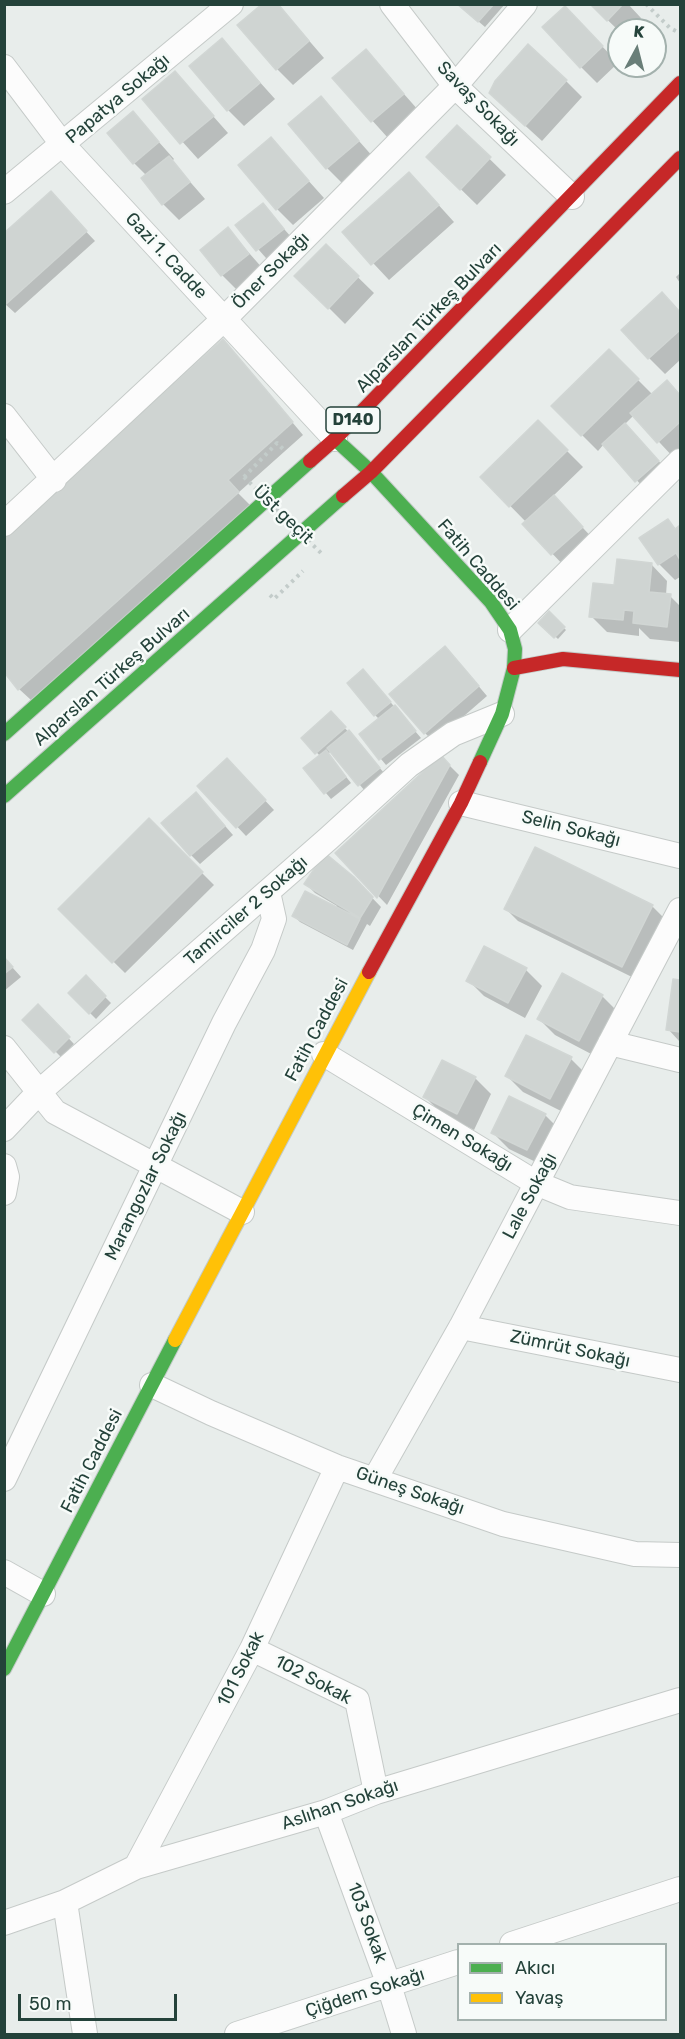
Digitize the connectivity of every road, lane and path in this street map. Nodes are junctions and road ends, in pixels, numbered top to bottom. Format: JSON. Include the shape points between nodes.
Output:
{"nodes":[{"id":1,"x":231,"y":4,"type":"edge"},
{"id":2,"x":392,"y":4,"type":"edge"},
{"id":3,"x":525,"y":4,"type":"edge"},
{"id":4,"x":646,"y":4,"type":"edge"},
{"id":5,"x":681,"y":33,"type":"edge"},
{"id":6,"x":4,"y":67,"type":"edge"},
{"id":7,"x":681,"y":83,"type":"edge"},
{"id":8,"x":455,"y":86,"type":"junction"},
{"id":9,"x":63,"y":145,"type":"junction"},
{"id":10,"x":681,"y":158,"type":"edge"},
{"id":11,"x":4,"y":192,"type":"edge"},
{"id":12,"x":572,"y":197,"type":"junction"},
{"id":13,"x":224,"y":319,"type":"junction"},
{"id":14,"x":4,"y":416,"type":"edge"},
{"id":15,"x":335,"y":439,"type":"junction"},
{"id":16,"x":277,"y":443,"type":"dead end"},
{"id":17,"x":681,"y":461,"type":"edge"},
{"id":18,"x":371,"y":472,"type":"junction"},
{"id":19,"x":54,"y":480,"type":"junction"},
{"id":20,"x":267,"y":500,"type":"junction"},
{"id":21,"x":4,"y":524,"type":"edge"},
{"id":22,"x":302,"y":533,"type":"junction"},
{"id":23,"x":321,"y":553,"type":"dead end"},
{"id":24,"x":510,"y":630,"type":"junction"},
{"id":25,"x":514,"y":668,"type":"junction"},
{"id":26,"x":681,"y":670,"type":"edge"},
{"id":27,"x":502,"y":714,"type":"junction"},
{"id":28,"x":4,"y":734,"type":"edge"},
{"id":29,"x":4,"y":796,"type":"edge"},
{"id":30,"x":461,"y":803,"type":"junction"},
{"id":31,"x":681,"y":856,"type":"edge"},
{"id":32,"x":268,"y":892,"type":"junction"},
{"id":33,"x":681,"y":910,"type":"edge"},
{"id":34,"x":610,"y":1043,"type":"junction"},
{"id":35,"x":4,"y":1048,"type":"edge"},
{"id":36,"x":324,"y":1054,"type":"junction"},
{"id":37,"x":681,"y":1060,"type":"edge"},
{"id":38,"x":39,"y":1092,"type":"junction"},
{"id":39,"x":4,"y":1129,"type":"edge"},
{"id":40,"x":4,"y":1166,"type":"edge"},
{"id":41,"x":156,"y":1167,"type":"junction"},
{"id":42,"x":536,"y":1183,"type":"junction"},
{"id":43,"x":4,"y":1193,"type":"edge"},
{"id":44,"x":242,"y":1212,"type":"junction"},
{"id":45,"x":681,"y":1213,"type":"edge"},
{"id":46,"x":460,"y":1327,"type":"junction"},
{"id":47,"x":681,"y":1370,"type":"edge"},
{"id":48,"x":152,"y":1385,"type":"junction"},
{"id":49,"x":337,"y":1467,"type":"junction"},
{"id":50,"x":4,"y":1479,"type":"edge"},
{"id":51,"x":375,"y":1479,"type":"junction"},
{"id":52,"x":681,"y":1555,"type":"edge"},
{"id":53,"x":4,"y":1572,"type":"edge"},
{"id":54,"x":44,"y":1594,"type":"junction"},
{"id":55,"x":252,"y":1649,"type":"junction"},
{"id":56,"x":4,"y":1669,"type":"edge"},
{"id":57,"x":681,"y":1700,"type":"edge"},
{"id":58,"x":376,"y":1792,"type":"junction"},
{"id":59,"x":326,"y":1812,"type":"junction"},
{"id":60,"x":136,"y":1868,"type":"junction"},
{"id":61,"x":681,"y":1889,"type":"edge"},
{"id":62,"x":65,"y":1902,"type":"junction"},
{"id":63,"x":4,"y":1923,"type":"edge"},
{"id":64,"x":515,"y":1943,"type":"edge"},
{"id":65,"x":457,"y":1963,"type":"edge"},
{"id":66,"x":390,"y":1985,"type":"junction"},
{"id":67,"x":85,"y":2034,"type":"edge"},
{"id":68,"x":237,"y":2034,"type":"edge"},
{"id":69,"x":404,"y":2034,"type":"edge"}],
"edges":[{"from":1,"to":9,"type":"street","name":"Papatya Sokağı"},
{"from":2,"to":8,"type":"street","name":"Savaş Sokağı"},
{"from":3,"to":8,"type":"street","name":"Öner Sokağı"},
{"from":4,"to":5,"type":"path","via":[[670,28]]},
{"from":6,"to":9,"type":"street","name":"Gazi 1. Cadde"},
{"from":7,"to":12,"type":"main road","name":"Alparslan Türkeş Bulvarı","number":"D140"},
{"from":8,"to":12,"type":"street","name":"Savaş Sokağı"},
{"from":8,"to":13,"type":"street","name":"Öner Sokağı"},
{"from":9,"to":11,"type":"street","name":"Papatya Sokağı"},
{"from":9,"to":13,"type":"street","name":"Gazi 1. Cadde"},
{"from":10,"to":18,"type":"main road","name":"Alparslan Türkeş Bulvarı","number":"D140"},
{"from":12,"to":15,"type":"main road","name":"Alparslan Türkeş Bulvarı","number":"D140"},
{"from":13,"to":15,"type":"street","name":"Gazi 1. Cadde"},
{"from":13,"to":19,"type":"street","name":"Öner Sokağı"},
{"from":14,"to":19,"type":"street"},
{"from":15,"to":18,"type":"main road","name":"Fatih Caddesi"},
{"from":15,"to":20,"type":"main road","name":"Alparslan Türkeş Bulvarı","number":"D140"},
{"from":16,"to":20,"type":"path","name":"Üst geçit","bridge":true,"via":[[244,477]]},
{"from":17,"to":24,"type":"street"},
{"from":18,"to":22,"type":"main road","name":"Alparslan Türkeş Bulvarı","number":"D140"},
{"from":18,"to":24,"type":"main road","name":"Fatih Caddesi","via":[[491,602]]},
{"from":19,"to":21,"type":"street","name":"Öner Sokağı"},
{"from":20,"to":22,"type":"path","name":"Üst geçit","bridge":true},
{"from":20,"to":28,"type":"main road","name":"Alparslan Türkeş Bulvarı","number":"D140"},
{"from":22,"to":23,"type":"path","name":"Üst geçit","bridge":true},
{"from":22,"to":29,"type":"main road","name":"Alparslan Türkeş Bulvarı","number":"D140"},
{"from":24,"to":25,"type":"main road","name":"Fatih Caddesi"},
{"from":25,"to":26,"type":"main road","via":[[563,659]]},
{"from":25,"to":27,"type":"main road","name":"Fatih Caddesi"},
{"from":27,"to":30,"type":"main road","name":"Fatih Caddesi"},
{"from":27,"to":32,"type":"street","name":"Tamirciler 2 Sokağı","via":[[453,734],[409,765]]},
{"from":30,"to":31,"type":"street","name":"Selin Sokağı"},
{"from":30,"to":36,"type":"main road","name":"Fatih Caddesi"},
{"from":32,"to":38,"type":"street","name":"Tamirciler 2 Sokağı"},
{"from":32,"to":41,"type":"street","name":"Marangozlar Sokağı","via":[[274,919],[263,950]]},
{"from":33,"to":34,"type":"street","name":"Lale Sokağı"},
{"from":34,"to":37,"type":"street"},
{"from":34,"to":42,"type":"street","name":"Lale Sokağı"},
{"from":35,"to":38,"type":"street"},
{"from":36,"to":42,"type":"street","name":"Çimen Sokağı"},
{"from":36,"to":44,"type":"main road","name":"Fatih Caddesi"},
{"from":38,"to":39,"type":"street","name":"Tamirciler 2 Sokağı"},
{"from":38,"to":41,"type":"street","via":[[56,1112]]},
{"from":40,"to":43,"type":"street"},
{"from":41,"to":44,"type":"street"},
{"from":41,"to":50,"type":"street","name":"Marangozlar Sokağı"},
{"from":42,"to":45,"type":"street","name":"Çimen Sokağı","via":[[570,1197]]},
{"from":42,"to":46,"type":"street","name":"Lale Sokağı"},
{"from":44,"to":48,"type":"main road","name":"Fatih Caddesi"},
{"from":46,"to":47,"type":"street","name":"Zümrüt Sokağı"},
{"from":46,"to":51,"type":"street","name":"Lale Sokağı"},
{"from":48,"to":49,"type":"street","name":"Güneş Sokağı"},
{"from":48,"to":54,"type":"main road","name":"Fatih Caddesi"},
{"from":49,"to":51,"type":"street","name":"Güneş Sokağı"},
{"from":49,"to":55,"type":"street","name":"101 Sokak"},
{"from":51,"to":52,"type":"street","name":"Güneş Sokağı","via":[[503,1524],[635,1554]]},
{"from":53,"to":54,"type":"street"},
{"from":54,"to":56,"type":"main road","name":"Fatih Caddesi"},
{"from":55,"to":58,"type":"street","name":"102 Sokak","via":[[357,1700]]},
{"from":55,"to":60,"type":"street","name":"101 Sokak"},
{"from":57,"to":58,"type":"street","name":"Aslıhan Sokağı"},
{"from":58,"to":59,"type":"street","name":"Aslıhan Sokağı"},
{"from":59,"to":60,"type":"street","name":"Aslıhan Sokağı"},
{"from":59,"to":66,"type":"street","name":"103 Sokak"},
{"from":60,"to":62,"type":"street","name":"Aslıhan Sokağı"},
{"from":61,"to":64,"type":"street"},
{"from":62,"to":63,"type":"street","name":"Aslıhan Sokağı"},
{"from":62,"to":67,"type":"street"},
{"from":65,"to":66,"type":"street","name":"Çiğdem Sokağı"},
{"from":66,"to":68,"type":"street","name":"Çiğdem Sokağı"},
{"from":66,"to":69,"type":"street","name":"103 Sokak"}]}
